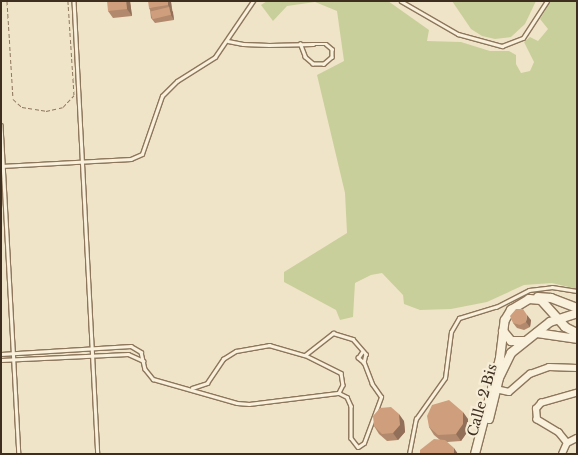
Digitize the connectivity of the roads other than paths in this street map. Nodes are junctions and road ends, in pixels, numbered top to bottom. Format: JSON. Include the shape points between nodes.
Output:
{"nodes":[{"id":1,"x":74,"y":1,"type":"edge"},
{"id":2,"x":254,"y":1,"type":"edge"},
{"id":3,"x":401,"y":1,"type":"edge"},
{"id":4,"x":547,"y":1,"type":"edge"},
{"id":5,"x":228,"y":41,"type":"junction"},
{"id":6,"x":300,"y":44,"type":"junction"},
{"id":7,"x":1,"y":125,"type":"edge"},
{"id":8,"x":84,"y":163,"type":"junction"},
{"id":9,"x":2,"y":165,"type":"edge"},
{"id":10,"x":577,"y":291,"type":"edge"},
{"id":11,"x":534,"y":298,"type":"junction"},
{"id":12,"x":577,"y":308,"type":"edge"},
{"id":13,"x":577,"y":313,"type":"edge"},
{"id":14,"x":559,"y":319,"type":"junction"},
{"id":15,"x":503,"y":331,"type":"junction"},
{"id":16,"x":577,"y":332,"type":"edge"},
{"id":17,"x":537,"y":333,"type":"junction"},
{"id":18,"x":577,"y":339,"type":"edge"},
{"id":19,"x":524,"y":341,"type":"junction"},
{"id":20,"x":94,"y":348,"type":"junction"},
{"id":21,"x":362,"y":352,"type":"junction"},
{"id":22,"x":15,"y":353,"type":"junction"},
{"id":23,"x":1,"y":354,"type":"edge"},
{"id":24,"x":305,"y":355,"type":"junction"},
{"id":25,"x":94,"y":356,"type":"junction"},
{"id":26,"x":14,"y":359,"type":"junction"},
{"id":27,"x":1,"y":360,"type":"edge"},
{"id":28,"x":144,"y":361,"type":"junction"},
{"id":29,"x":364,"y":363,"type":"junction"},
{"id":30,"x":577,"y":368,"type":"edge"},
{"id":31,"x":191,"y":388,"type":"junction"},
{"id":32,"x":496,"y":389,"type":"junction"},
{"id":33,"x":577,"y":392,"type":"edge"},
{"id":34,"x":339,"y":393,"type":"junction"},
{"id":35,"x":577,"y":438,"type":"edge"},
{"id":36,"x":567,"y":443,"type":"junction"},
{"id":37,"x":19,"y":454,"type":"edge"},
{"id":38,"x":98,"y":454,"type":"edge"},
{"id":39,"x":409,"y":454,"type":"edge"},
{"id":40,"x":475,"y":454,"type":"edge"},
{"id":41,"x":480,"y":454,"type":"edge"},
{"id":42,"x":562,"y":454,"type":"edge"}],
"edges":[{"from":1,"to":8,"type":"lane"},
{"from":2,"to":5,"type":"lane"},
{"from":3,"to":4,"type":"lane","via":[[458,34],[502,46],[523,38]]},
{"from":5,"to":6,"type":"lane"},
{"from":5,"to":8,"type":"lane","via":[[215,57],[177,81],[162,96],[142,154],[131,159]]},
{"from":6,"to":6,"type":"lane","via":[[326,44],[332,49],[332,57],[324,64],[313,64],[305,57]]},
{"from":7,"to":9,"type":"lane"},
{"from":8,"to":9,"type":"lane"},
{"from":8,"to":20,"type":"lane"},
{"from":9,"to":22,"type":"lane"},
{"from":10,"to":39,"type":"lane","via":[[552,287],[529,290],[496,308],[459,318],[451,332],[445,378],[416,419]]},
{"from":11,"to":12,"type":"street","via":[[550,298]]},
{"from":11,"to":14,"type":"street","via":[[545,302]]},
{"from":11,"to":15,"type":"street","name":"Calle 2 Bis","via":[[511,310]]},
{"from":13,"to":14,"type":"street","name":"Calle 2 Bis"},
{"from":14,"to":16,"type":"street","via":[[565,327]]},
{"from":14,"to":17,"type":"street","name":"Calle 2 Bis"},
{"from":15,"to":19,"type":"street","via":[[511,341]]},
{"from":15,"to":40,"type":"street","name":"Calle 2 Bis","via":[[500,358]]},
{"from":17,"to":18,"type":"street","via":[[551,332]]},
{"from":17,"to":19,"type":"street","name":"Calle 2 Bis"},
{"from":19,"to":32,"type":"street","name":"Calle 2 Bis","via":[[506,360]]},
{"from":20,"to":22,"type":"lane"},
{"from":20,"to":25,"type":"lane"},
{"from":20,"to":28,"type":"lane","via":[[135,347],[144,355]]},
{"from":21,"to":24,"type":"lane","via":[[353,339],[339,333],[326,338]]},
{"from":21,"to":29,"type":"lane","via":[[366,354]]},
{"from":21,"to":29,"type":"lane","via":[[358,358]]},
{"from":22,"to":23,"type":"lane"},
{"from":22,"to":26,"type":"lane"},
{"from":24,"to":31,"type":"lane","via":[[269,345],[250,346],[228,355],[207,382]]},
{"from":24,"to":34,"type":"lane","via":[[341,373],[343,385]]},
{"from":25,"to":26,"type":"lane"},
{"from":25,"to":28,"type":"lane","via":[[128,354]]},
{"from":25,"to":38,"type":"lane"},
{"from":26,"to":27,"type":"lane"},
{"from":26,"to":37,"type":"lane"},
{"from":28,"to":31,"type":"lane","via":[[144,368],[153,380]]},
{"from":29,"to":34,"type":"lane","via":[[380,397],[364,443],[358,446],[351,438],[351,406],[347,397]]},
{"from":30,"to":32,"type":"street","via":[[548,367],[530,374],[509,392]]},
{"from":31,"to":34,"type":"lane","via":[[249,404]]},
{"from":32,"to":41,"type":"street","name":"Calle 2 Bis"},
{"from":33,"to":36,"type":"street","via":[[541,403],[536,409],[537,420],[559,433]]},
{"from":35,"to":36,"type":"street"},
{"from":36,"to":42,"type":"street"}]}
